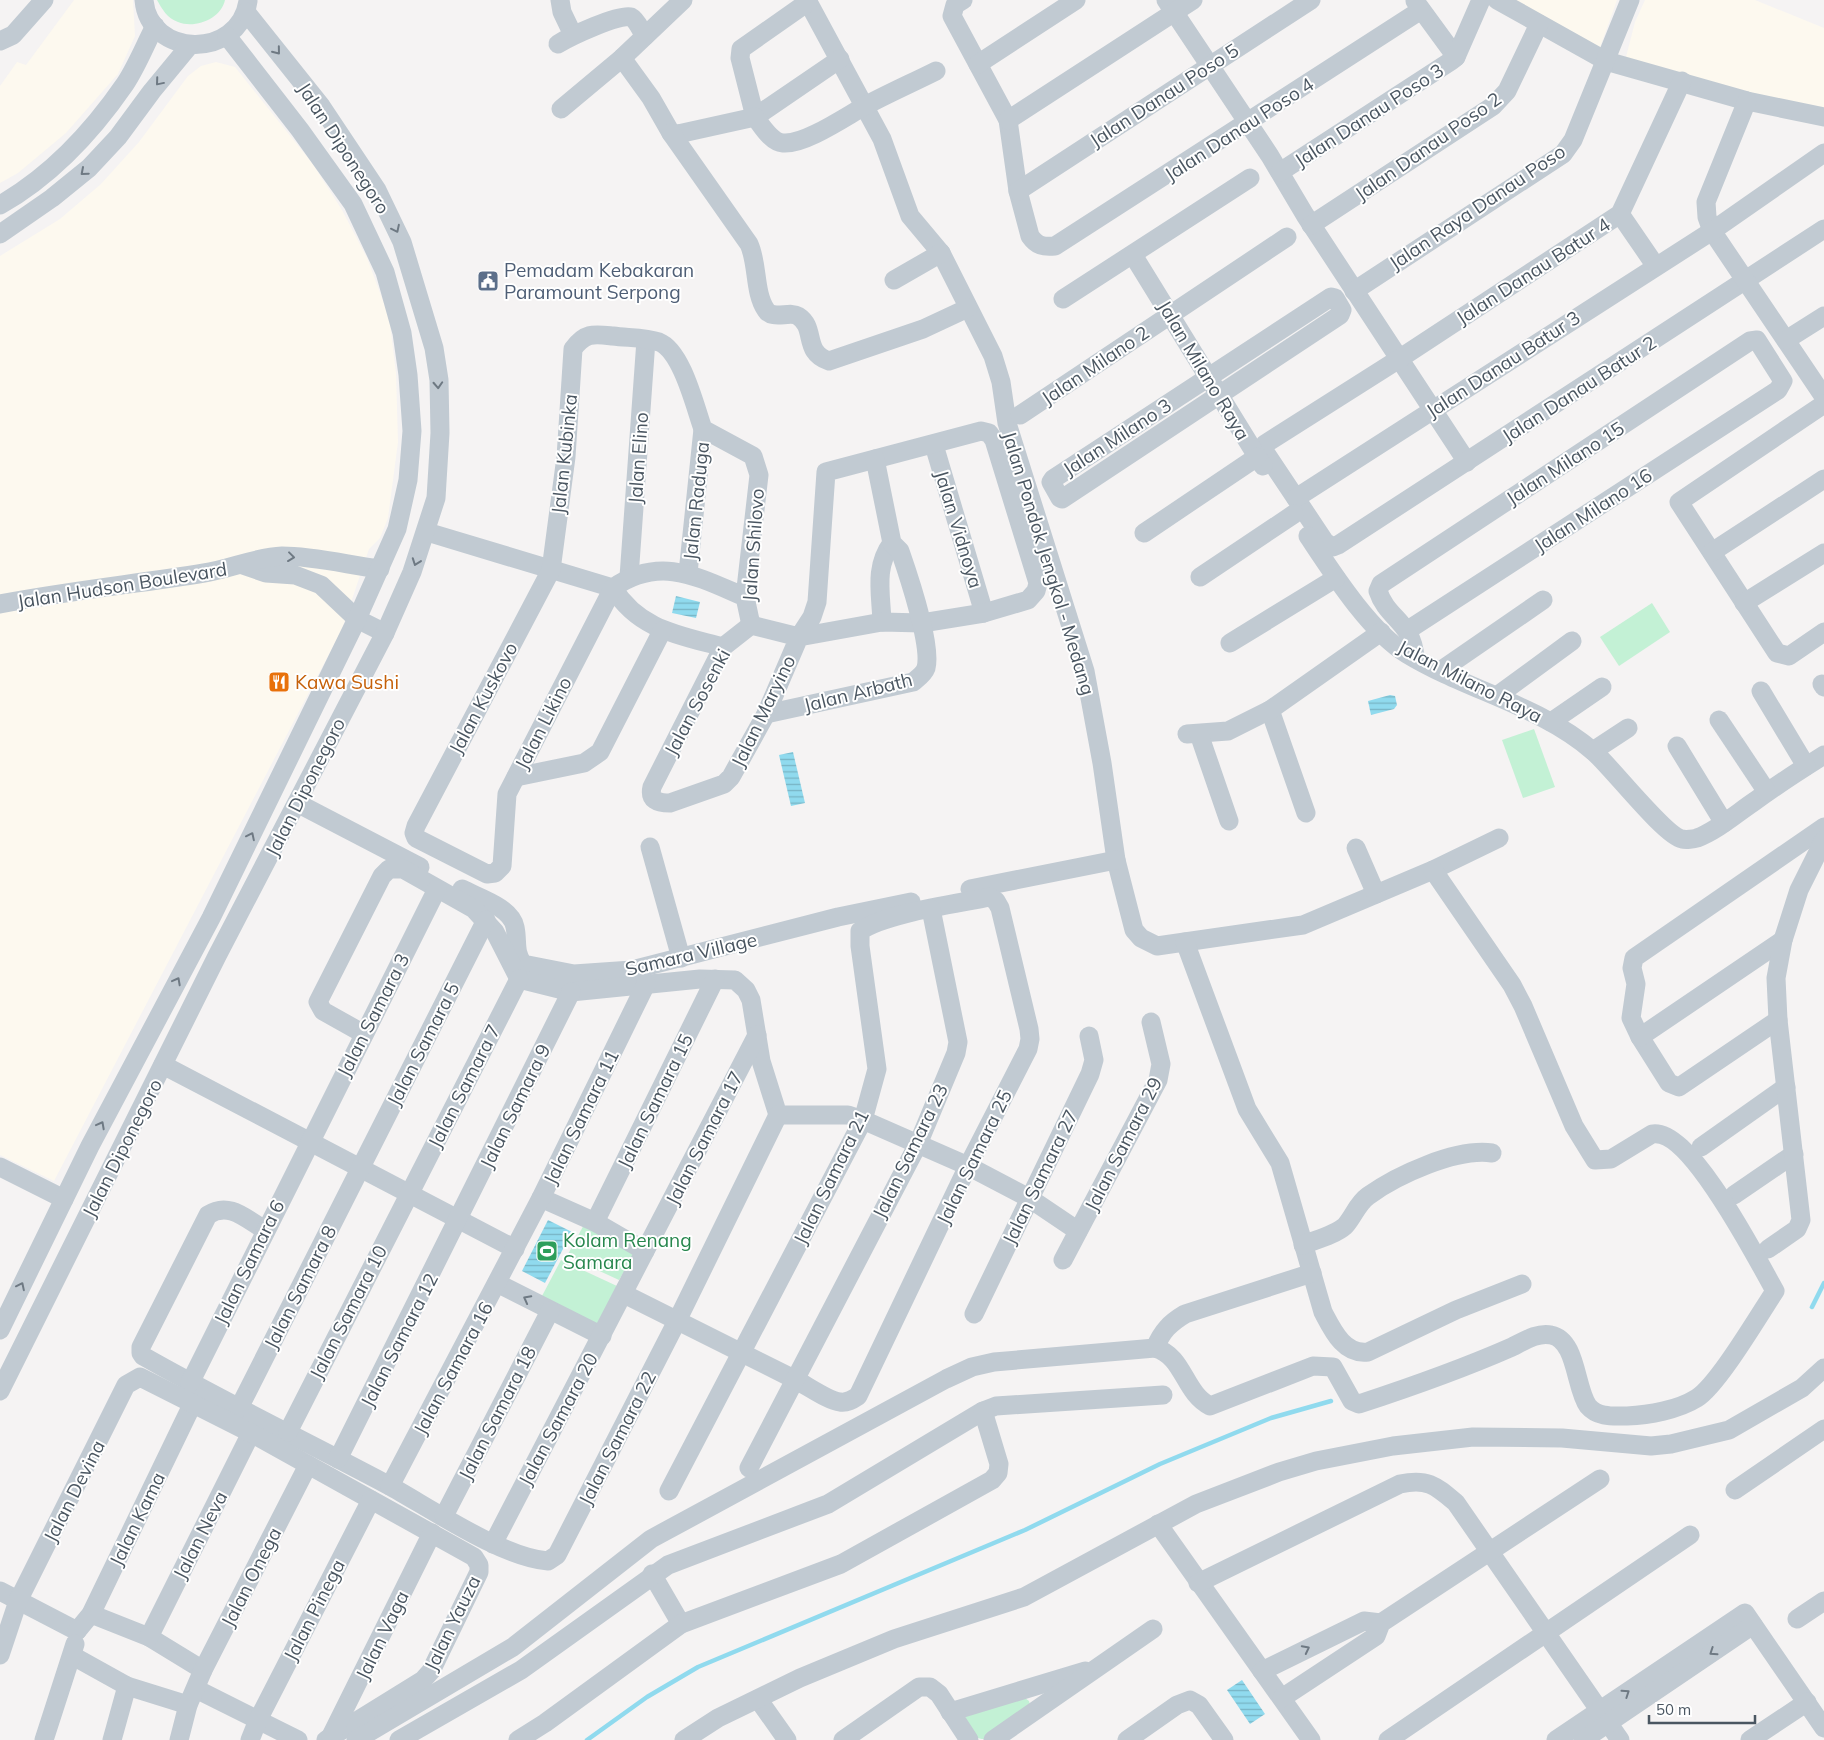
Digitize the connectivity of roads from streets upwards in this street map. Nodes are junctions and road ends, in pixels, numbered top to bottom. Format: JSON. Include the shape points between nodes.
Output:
{"nodes":[{"id":1,"x":44,"y":0,"type":"edge"},
{"id":2,"x":144,"y":0,"type":"edge"},
{"id":3,"x":560,"y":0,"type":"edge"},
{"id":4,"x":683,"y":0,"type":"edge"},
{"id":5,"x":1076,"y":0,"type":"edge"},
{"id":6,"x":1193,"y":0,"type":"edge"},
{"id":7,"x":1311,"y":0,"type":"edge"},
{"id":8,"x":1481,"y":0,"type":"edge"},
{"id":9,"x":1497,"y":0,"type":"edge"},
{"id":10,"x":1630,"y":0,"type":"edge"},
{"id":11,"x":808,"y":1,"type":"edge"},
{"id":12,"x":959,"y":2,"type":"edge"},
{"id":13,"x":1418,"y":5,"type":"edge"},
{"id":14,"x":247,"y":6,"type":"edge"},
{"id":15,"x":1170,"y":6,"type":"edge"},
{"id":16,"x":1539,"y":24,"type":"junction"},
{"id":17,"x":155,"y":26,"type":"junction"},
{"id":18,"x":227,"y":36,"type":"junction"},
{"id":19,"x":645,"y":36,"type":"junction"},
{"id":20,"x":0,"y":42,"type":"edge"},
{"id":21,"x":190,"y":45,"type":"junction"},
{"id":22,"x":1456,"y":57,"type":"junction"},
{"id":23,"x":622,"y":58,"type":"junction"},
{"id":24,"x":840,"y":59,"type":"junction"},
{"id":25,"x":1606,"y":61,"type":"junction"},
{"id":26,"x":978,"y":64,"type":"junction"},
{"id":27,"x":1210,"y":66,"type":"junction"},
{"id":28,"x":936,"y":71,"type":"dead end"},
{"id":29,"x":1682,"y":81,"type":"junction"},
{"id":30,"x":1747,"y":101,"type":"junction"},
{"id":31,"x":864,"y":107,"type":"junction"},
{"id":32,"x":561,"y":109,"type":"dead end"},
{"id":33,"x":755,"y":117,"type":"junction"},
{"id":34,"x":1824,"y":117,"type":"edge"},
{"id":35,"x":1008,"y":120,"type":"junction"},
{"id":36,"x":1248,"y":123,"type":"junction"},
{"id":37,"x":671,"y":133,"type":"junction"},
{"id":38,"x":1824,"y":153,"type":"edge"},
{"id":39,"x":1280,"y":172,"type":"junction"},
{"id":40,"x":1250,"y":178,"type":"dead end"},
{"id":41,"x":1018,"y":191,"type":"junction"},
{"id":42,"x":0,"y":205,"type":"edge"},
{"id":43,"x":1620,"y":214,"type":"junction"},
{"id":44,"x":1312,"y":225,"type":"junction"},
{"id":45,"x":1824,"y":229,"type":"edge"},
{"id":46,"x":1712,"y":231,"type":"junction"},
{"id":47,"x":0,"y":234,"type":"edge"},
{"id":48,"x":1288,"y":237,"type":"dead end"},
{"id":49,"x":941,"y":253,"type":"junction"},
{"id":50,"x":1133,"y":255,"type":"junction"},
{"id":51,"x":1655,"y":265,"type":"junction"},
{"id":52,"x":894,"y":280,"type":"dead end"},
{"id":53,"x":1746,"y":280,"type":"junction"},
{"id":54,"x":1354,"y":291,"type":"junction"},
{"id":55,"x":1063,"y":299,"type":"dead end"},
{"id":56,"x":968,"y":308,"type":"junction"},
{"id":57,"x":1170,"y":314,"type":"junction"},
{"id":58,"x":1824,"y":316,"type":"edge"},
{"id":59,"x":646,"y":340,"type":"junction"},
{"id":60,"x":1786,"y":340,"type":"junction"},
{"id":61,"x":1750,"y":341,"type":"joint"},
{"id":62,"x":1399,"y":359,"type":"junction"},
{"id":63,"x":1208,"y":378,"type":"junction"},
{"id":64,"x":1218,"y":394,"type":"junction"},
{"id":65,"x":1824,"y":397,"type":"edge"},
{"id":66,"x":1824,"y":404,"type":"edge"},
{"id":67,"x":1434,"y":410,"type":"junction"},
{"id":68,"x":1020,"y":415,"type":"dead end"},
{"id":69,"x":703,"y":430,"type":"junction"},
{"id":70,"x":412,"y":431,"type":"junction"},
{"id":71,"x":440,"y":434,"type":"junction"},
{"id":72,"x":934,"y":445,"type":"junction"},
{"id":73,"x":1261,"y":451,"type":"junction"},
{"id":74,"x":875,"y":459,"type":"junction"},
{"id":75,"x":1467,"y":462,"type":"junction"},
{"id":76,"x":1824,"y":479,"type":"edge"},
{"id":77,"x":1295,"y":506,"type":"junction"},
{"id":78,"x":427,"y":532,"type":"junction"},
{"id":79,"x":1144,"y":533,"type":"dead end"},
{"id":80,"x":892,"y":543,"type":"junction"},
{"id":81,"x":1712,"y":552,"type":"junction"},
{"id":82,"x":1824,"y":553,"type":"edge"},
{"id":83,"x":243,"y":565,"type":"junction"},
{"id":84,"x":380,"y":569,"type":"junction"},
{"id":85,"x":550,"y":570,"type":"junction"},
{"id":86,"x":688,"y":573,"type":"junction"},
{"id":87,"x":629,"y":577,"type":"junction"},
{"id":88,"x":1200,"y":577,"type":"dead end"},
{"id":89,"x":1336,"y":578,"type":"junction"},
{"id":90,"x":613,"y":588,"type":"junction"},
{"id":91,"x":745,"y":597,"type":"junction"},
{"id":92,"x":1543,"y":600,"type":"dead end"},
{"id":93,"x":0,"y":604,"type":"edge"},
{"id":94,"x":1744,"y":604,"type":"junction"},
{"id":95,"x":984,"y":613,"type":"junction"},
{"id":96,"x":357,"y":619,"type":"junction"},
{"id":97,"x":882,"y":622,"type":"junction"},
{"id":98,"x":922,"y":623,"type":"junction"},
{"id":99,"x":751,"y":625,"type":"junction"},
{"id":100,"x":1408,"y":630,"type":"junction"},
{"id":101,"x":662,"y":631,"type":"junction"},
{"id":102,"x":1380,"y":632,"type":"junction"},
{"id":103,"x":1824,"y":632,"type":"edge"},
{"id":104,"x":385,"y":633,"type":"junction"},
{"id":105,"x":799,"y":637,"type":"junction"},
{"id":106,"x":1572,"y":641,"type":"dead end"},
{"id":107,"x":1230,"y":643,"type":"dead end"},
{"id":108,"x":723,"y":647,"type":"junction"},
{"id":109,"x":1415,"y":658,"type":"junction"},
{"id":110,"x":1440,"y":671,"type":"junction"},
{"id":111,"x":1602,"y":687,"type":"dead end"},
{"id":112,"x":1761,"y":691,"type":"dead end"},
{"id":113,"x":1497,"y":696,"type":"junction"},
{"id":114,"x":1270,"y":710,"type":"junction"},
{"id":115,"x":766,"y":714,"type":"junction"},
{"id":116,"x":1719,"y":720,"type":"dead end"},
{"id":117,"x":1551,"y":722,"type":"junction"},
{"id":118,"x":1628,"y":728,"type":"dead end"},
{"id":119,"x":1678,"y":746,"type":"dead end"},
{"id":120,"x":1593,"y":752,"type":"junction"},
{"id":121,"x":1824,"y":755,"type":"edge"},
{"id":122,"x":1806,"y":766,"type":"junction"},
{"id":123,"x":516,"y":777,"type":"junction"},
{"id":124,"x":724,"y":784,"type":"joint"},
{"id":125,"x":1767,"y":792,"type":"junction"},
{"id":126,"x":297,"y":803,"type":"junction"},
{"id":127,"x":1306,"y":813,"type":"dead end"},
{"id":128,"x":1229,"y":821,"type":"dead end"},
{"id":129,"x":1724,"y":823,"type":"junction"},
{"id":130,"x":1824,"y":827,"type":"edge"},
{"id":131,"x":1499,"y":838,"type":"dead end"},
{"id":132,"x":1824,"y":840,"type":"edge"},
{"id":133,"x":650,"y":847,"type":"dead end"},
{"id":134,"x":1356,"y":848,"type":"dead end"},
{"id":135,"x":1116,"y":860,"type":"junction"},
{"id":136,"x":502,"y":866,"type":"joint"},
{"id":137,"x":1432,"y":870,"type":"junction"},
{"id":138,"x":437,"y":889,"type":"junction"},
{"id":139,"x":1376,"y":894,"type":"junction"},
{"id":140,"x":931,"y":909,"type":"junction"},
{"id":141,"x":486,"y":920,"type":"junction"},
{"id":142,"x":1783,"y":940,"type":"junction"},
{"id":143,"x":1185,"y":942,"type":"junction"},
{"id":144,"x":196,"y":945,"type":"junction"},
{"id":145,"x":217,"y":956,"type":"junction"},
{"id":146,"x":681,"y":958,"type":"junction"},
{"id":147,"x":519,"y":979,"type":"junction"},
{"id":148,"x":715,"y":979,"type":"junction"},
{"id":149,"x":646,"y":984,"type":"junction"},
{"id":150,"x":572,"y":992,"type":"junction"},
{"id":151,"x":1778,"y":1020,"type":"junction"},
{"id":152,"x":1151,"y":1022,"type":"dead end"},
{"id":153,"x":364,"y":1034,"type":"junction"},
{"id":154,"x":758,"y":1035,"type":"junction"},
{"id":155,"x":1088,"y":1036,"type":"dead end"},
{"id":156,"x":1640,"y":1037,"type":"junction"},
{"id":157,"x":163,"y":1065,"type":"junction"},
{"id":158,"x":1786,"y":1087,"type":"junction"},
{"id":159,"x":778,"y":1115,"type":"junction"},
{"id":160,"x":863,"y":1120,"type":"junction"},
{"id":161,"x":310,"y":1141,"type":"junction"},
{"id":162,"x":918,"y":1144,"type":"junction"},
{"id":163,"x":90,"y":1146,"type":"junction"},
{"id":164,"x":1701,"y":1147,"type":"dead end"},
{"id":165,"x":1492,"y":1153,"type":"dead end"},
{"id":166,"x":1794,"y":1154,"type":"junction"},
{"id":167,"x":116,"y":1159,"type":"junction"},
{"id":168,"x":968,"y":1166,"type":"junction"},
{"id":169,"x":0,"y":1167,"type":"edge"},
{"id":170,"x":360,"y":1167,"type":"junction"},
{"id":171,"x":409,"y":1192,"type":"junction"},
{"id":172,"x":1734,"y":1196,"type":"dead end"},
{"id":173,"x":541,"y":1198,"type":"junction"},
{"id":174,"x":1029,"y":1198,"type":"junction"},
{"id":175,"x":64,"y":1199,"type":"junction"},
{"id":176,"x":459,"y":1221,"type":"junction"},
{"id":177,"x":594,"y":1222,"type":"junction"},
{"id":178,"x":265,"y":1230,"type":"junction"},
{"id":179,"x":1078,"y":1231,"type":"junction"},
{"id":180,"x":1303,"y":1245,"type":"junction"},
{"id":181,"x":515,"y":1248,"type":"junction"},
{"id":182,"x":1768,"y":1249,"type":"dead end"},
{"id":183,"x":645,"y":1252,"type":"junction"},
{"id":184,"x":1062,"y":1260,"type":"dead end"},
{"id":185,"x":1312,"y":1273,"type":"junction"},
{"id":186,"x":498,"y":1283,"type":"junction"},
{"id":187,"x":1522,"y":1284,"type":"dead end"},
{"id":188,"x":624,"y":1294,"type":"junction"},
{"id":189,"x":550,"y":1311,"type":"junction"},
{"id":190,"x":974,"y":1314,"type":"dead end"},
{"id":191,"x":677,"y":1321,"type":"junction"},
{"id":192,"x":0,"y":1330,"type":"edge"},
{"id":193,"x":602,"y":1336,"type":"junction"},
{"id":194,"x":1156,"y":1348,"type":"junction"},
{"id":195,"x":1347,"y":1348,"type":"junction"},
{"id":196,"x":742,"y":1353,"type":"junction"},
{"id":197,"x":1334,"y":1367,"type":"junction"},
{"id":198,"x":1824,"y":1368,"type":"edge"},
{"id":199,"x":795,"y":1379,"type":"junction"},
{"id":200,"x":190,"y":1383,"type":"junction"},
{"id":201,"x":0,"y":1391,"type":"edge"},
{"id":202,"x":1163,"y":1395,"type":"dead end"},
{"id":203,"x":193,"y":1404,"type":"junction"},
{"id":204,"x":239,"y":1408,"type":"junction"},
{"id":205,"x":983,"y":1411,"type":"junction"},
{"id":206,"x":1824,"y":1430,"type":"edge"},
{"id":207,"x":288,"y":1432,"type":"junction"},
{"id":208,"x":251,"y":1433,"type":"junction"},
{"id":209,"x":338,"y":1459,"type":"junction"},
{"id":210,"x":308,"y":1465,"type":"junction"},
{"id":211,"x":749,"y":1468,"type":"dead end"},
{"id":212,"x":1600,"y":1480,"type":"dead end"},
{"id":213,"x":390,"y":1486,"type":"junction"},
{"id":214,"x":1735,"y":1490,"type":"dead end"},
{"id":215,"x":669,"y":1491,"type":"dead end"},
{"id":216,"x":371,"y":1500,"type":"junction"},
{"id":217,"x":444,"y":1516,"type":"junction"},
{"id":218,"x":1158,"y":1524,"type":"junction"},
{"id":219,"x":432,"y":1533,"type":"junction"},
{"id":220,"x":1690,"y":1535,"type":"dead end"},
{"id":221,"x":493,"y":1544,"type":"junction"},
{"id":222,"x":1491,"y":1553,"type":"junction"},
{"id":223,"x":652,"y":1574,"type":"junction"},
{"id":224,"x":1198,"y":1584,"type":"junction"},
{"id":225,"x":0,"y":1591,"type":"edge"},
{"id":226,"x":18,"y":1601,"type":"junction"},
{"id":227,"x":1824,"y":1601,"type":"edge"},
{"id":228,"x":91,"y":1614,"type":"junction"},
{"id":229,"x":1797,"y":1620,"type":"dead end"},
{"id":230,"x":1381,"y":1623,"type":"junction"},
{"id":231,"x":681,"y":1624,"type":"junction"},
{"id":232,"x":1153,"y":1629,"type":"dead end"},
{"id":233,"x":77,"y":1631,"type":"junction"},
{"id":234,"x":1545,"y":1632,"type":"junction"},
{"id":235,"x":150,"y":1637,"type":"junction"},
{"id":236,"x":0,"y":1655,"type":"edge"},
{"id":237,"x":73,"y":1656,"type":"junction"},
{"id":238,"x":1102,"y":1666,"type":"junction"},
{"id":239,"x":203,"y":1670,"type":"junction"},
{"id":240,"x":1262,"y":1671,"type":"junction"},
{"id":241,"x":127,"y":1686,"type":"junction"},
{"id":242,"x":192,"y":1697,"type":"junction"},
{"id":243,"x":1282,"y":1698,"type":"junction"},
{"id":244,"x":754,"y":1700,"type":"junction"},
{"id":245,"x":1807,"y":1702,"type":"junction"},
{"id":246,"x":950,"y":1712,"type":"junction"},
{"id":247,"x":1604,"y":1717,"type":"junction"},
{"id":248,"x":258,"y":1720,"type":"junction"},
{"id":249,"x":1824,"y":1728,"type":"edge"},
{"id":250,"x":421,"y":1735,"type":"edge"},
{"id":251,"x":328,"y":1738,"type":"edge"},
{"id":252,"x":44,"y":1740,"type":"edge"},
{"id":253,"x":112,"y":1740,"type":"edge"},
{"id":254,"x":179,"y":1740,"type":"edge"},
{"id":255,"x":250,"y":1740,"type":"edge"},
{"id":256,"x":298,"y":1740,"type":"edge"},
{"id":257,"x":356,"y":1740,"type":"edge"},
{"id":258,"x":399,"y":1740,"type":"edge"},
{"id":259,"x":518,"y":1740,"type":"edge"},
{"id":260,"x":684,"y":1740,"type":"edge"},
{"id":261,"x":777,"y":1740,"type":"edge"},
{"id":262,"x":787,"y":1740,"type":"edge"},
{"id":263,"x":844,"y":1740,"type":"edge"},
{"id":264,"x":969,"y":1740,"type":"edge"},
{"id":265,"x":993,"y":1740,"type":"edge"},
{"id":266,"x":1127,"y":1740,"type":"edge"},
{"id":267,"x":1224,"y":1740,"type":"edge"},
{"id":268,"x":1311,"y":1740,"type":"edge"},
{"id":269,"x":1388,"y":1740,"type":"edge"},
{"id":270,"x":1556,"y":1740,"type":"edge"},
{"id":271,"x":1583,"y":1740,"type":"edge"},
{"id":272,"x":1620,"y":1740,"type":"edge"},
{"id":273,"x":1750,"y":1740,"type":"edge"}],
"edges":[{"from":1,"to":20,"type":"street","via":[[13,35]]},
{"from":2,"to":17,"type":"street"},
{"from":3,"to":19,"type":"street","via":[[566,40],[630,17]]},
{"from":4,"to":19,"type":"street"},
{"from":5,"to":26,"type":"street"},
{"from":6,"to":15,"type":"street"},
{"from":7,"to":27,"type":"street","name":"Jalan Danau Poso 5"},
{"from":8,"to":22,"type":"street","name":"Jalan Danau Poso 3"},
{"from":9,"to":16,"type":"street"},
{"from":10,"to":25,"type":"street","name":"Jalan Raya Danau Poso"},
{"from":11,"to":24,"type":"street","name":"Jalan Pondok Jengkol - Medang"},
{"from":11,"to":33,"type":"street","via":[[741,49],[740,58]]},
{"from":12,"to":26,"type":"street","via":[[952,16]]},
{"from":13,"to":22,"type":"street"},
{"from":13,"to":36,"type":"street","name":"Jalan Danau Poso 4"},
{"from":14,"to":18,"type":"street","via":[[238,26]]},
{"from":14,"to":71,"type":"street","name":"Jalan Diponegoro","one_way":true,"via":[[321,106],[377,190],[402,242],[434,348]]},
{"from":15,"to":27,"type":"street"},
{"from":15,"to":35,"type":"street"},
{"from":16,"to":25,"type":"street"},
{"from":16,"to":44,"type":"street","name":"Jalan Danau Poso 2","via":[[1507,91],[1494,106]]},
{"from":17,"to":21,"type":"street","via":[[171,39]]},
{"from":17,"to":42,"type":"street","via":[[126,82],[99,118],[55,167]]},
{"from":18,"to":21,"type":"street","via":[[209,44]]},
{"from":18,"to":70,"type":"street","name":"Jalan Diponegoro","via":[[300,130],[365,225],[385,272],[402,333]]},
{"from":19,"to":23,"type":"street"},
{"from":21,"to":47,"type":"street","one_way":true,"via":[[118,137],[89,168]]},
{"from":22,"to":39,"type":"street","name":"Jalan Danau Poso 3"},
{"from":23,"to":32,"type":"street"},
{"from":23,"to":37,"type":"street"},
{"from":24,"to":31,"type":"street","name":"Jalan Pondok Jengkol - Medang"},
{"from":24,"to":33,"type":"street"},
{"from":25,"to":29,"type":"street"},
{"from":25,"to":54,"type":"street","name":"Jalan Raya Danau Poso","via":[[1573,140],[1562,154]]},
{"from":26,"to":35,"type":"street"},
{"from":27,"to":36,"type":"street"},
{"from":27,"to":41,"type":"street","name":"Jalan Danau Poso 5"},
{"from":28,"to":31,"type":"street"},
{"from":29,"to":30,"type":"street"},
{"from":29,"to":43,"type":"street","name":"Jalan Danau Batur 4"},
{"from":30,"to":34,"type":"street"},
{"from":30,"to":46,"type":"street","via":[[1706,202]]},
{"from":31,"to":33,"type":"street","via":[[823,130],[782,143],[771,137]]},
{"from":31,"to":49,"type":"street","name":"Jalan Pondok Jengkol - Medang","via":[[884,145],[910,216]]},
{"from":33,"to":37,"type":"street"},
{"from":35,"to":41,"type":"street"},
{"from":36,"to":39,"type":"street"},
{"from":36,"to":41,"type":"street","name":"Jalan Danau Poso 4","via":[[1055,246],[1043,247],[1034,242]]},
{"from":37,"to":56,"type":"street","via":[[749,244],[764,309],[770,314],[801,318],[814,352],[820,358],[829,361],[914,332]]},
{"from":38,"to":46,"type":"street","name":"Jalan Danau Batur 3"},
{"from":39,"to":44,"type":"street"},
{"from":40,"to":50,"type":"street"},
{"from":43,"to":51,"type":"street"},
{"from":43,"to":62,"type":"street","name":"Jalan Danau Batur 4"},
{"from":44,"to":54,"type":"street"},
{"from":45,"to":53,"type":"street","name":"Jalan Danau Batur 2"},
{"from":46,"to":51,"type":"street","name":"Jalan Danau Batur 3"},
{"from":46,"to":53,"type":"street"},
{"from":48,"to":57,"type":"street","name":"Jalan Milano 2"},
{"from":49,"to":52,"type":"street"},
{"from":49,"to":56,"type":"street","name":"Jalan Pondok Jengkol - Medang"},
{"from":50,"to":55,"type":"street"},
{"from":50,"to":57,"type":"street","name":"Jalan Milano Raya"},
{"from":51,"to":67,"type":"street","name":"Jalan Danau Batur 3"},
{"from":53,"to":60,"type":"street"},
{"from":53,"to":75,"type":"street","name":"Jalan Danau Batur 2"},
{"from":54,"to":62,"type":"street"},
{"from":56,"to":135,"type":"street","name":"Jalan Pondok Jengkol - Medang","via":[[997,367],[1006,423],[1085,671]]},
{"from":57,"to":63,"type":"street","name":"Jalan Milano Raya"},
{"from":57,"to":68,"type":"street","name":"Jalan Milano 2"},
{"from":58,"to":60,"type":"street"},
{"from":59,"to":69,"type":"street","via":[[659,342],[678,362]]},
{"from":59,"to":85,"type":"street","name":"Jalan Kubinka","via":[[592,334],[579,340],[572,349],[566,457]]},
{"from":59,"to":87,"type":"street","name":"Jalan Elino"},
{"from":60,"to":65,"type":"street"},
{"from":61,"to":100,"type":"street","name":"Jalan Milano 15","via":[[1381,584],[1380,600]]},
{"from":61,"to":100,"type":"street","name":"Jalan Milano 16","via":[[1757,340],[1783,382],[1778,390]]},
{"from":62,"to":67,"type":"street"},
{"from":62,"to":73,"type":"street","name":"Jalan Danau Batur 4"},
{"from":63,"to":64,"type":"street","name":"Jalan Milano Raya"},
{"from":63,"to":64,"type":"street","via":[[1331,297],[1339,304],[1340,315]]},
{"from":63,"to":64,"type":"street","name":"Jalan Milano 3","via":[[1053,479],[1051,482],[1060,498]]},
{"from":64,"to":73,"type":"street","name":"Jalan Milano Raya"},
{"from":66,"to":81,"type":"street","via":[[1679,502]]},
{"from":67,"to":75,"type":"street"},
{"from":67,"to":77,"type":"street","name":"Jalan Danau Batur 3"},
{"from":69,"to":86,"type":"street","name":"Jalan Raduga"},
{"from":69,"to":91,"type":"street","name":"Jalan Shilovo","via":[[753,456],[757,465]]},
{"from":70,"to":71,"type":"street"},
{"from":70,"to":84,"type":"street","name":"Jalan Diponegoro","via":[[404,501],[397,529]]},
{"from":71,"to":78,"type":"street","name":"Jalan Diponegoro","via":[[436,498]]},
{"from":72,"to":74,"type":"street"},
{"from":72,"to":95,"type":"street","name":"Jalan Vidnoya"},
{"from":72,"to":95,"type":"street","via":[[981,431],[989,433],[994,440],[1038,584],[1036,592],[1028,600]]},
{"from":73,"to":77,"type":"street","name":"Jalan Milano Raya"},
{"from":73,"to":79,"type":"street","name":"Jalan Danau Batur 4"},
{"from":74,"to":80,"type":"street","name":"Jalan Arbath"},
{"from":74,"to":105,"type":"street","name":"Jalan Maryino","via":[[831,469],[824,477],[817,602]]},
{"from":75,"to":77,"type":"street","name":"Jalan Danau Batur 2","via":[[1334,547],[1325,542]]},
{"from":76,"to":81,"type":"street"},
{"from":77,"to":88,"type":"street","name":"Jalan Danau Batur 3"},
{"from":77,"to":89,"type":"street","name":"Jalan Milano Raya"},
{"from":78,"to":85,"type":"street"},
{"from":78,"to":104,"type":"street","name":"Jalan Diponegoro","one_way":true},
{"from":80,"to":97,"type":"street","via":[[880,566]]},
{"from":80,"to":98,"type":"street","name":"Jalan Arbath","via":[[902,557]]},
{"from":81,"to":94,"type":"street"},
{"from":82,"to":94,"type":"street"},
{"from":83,"to":84,"type":"street","name":"Jalan Hudson Boulevard","one_way":true,"via":[[283,556]]},
{"from":83,"to":93,"type":"street","name":"Jalan Hudson Boulevard"},
{"from":83,"to":96,"type":"street","name":"Jalan Hudson Boulevard","via":[[266,573],[295,575],[321,585]]},
{"from":84,"to":96,"type":"street","name":"Jalan Diponegoro"},
{"from":85,"to":90,"type":"street"},
{"from":85,"to":136,"type":"street","name":"Jalan Kuskovo","via":[[414,833],[416,838],[487,874],[496,873]]},
{"from":86,"to":87,"type":"street","via":[[653,571]]},
{"from":86,"to":91,"type":"street"},
{"from":87,"to":90,"type":"street"},
{"from":89,"to":102,"type":"street","name":"Jalan Milano Raya"},
{"from":89,"to":107,"type":"street"},
{"from":90,"to":101,"type":"street","via":[[623,604]]},
{"from":90,"to":123,"type":"street","name":"Jalan Likino"},
{"from":91,"to":99,"type":"street","name":"Jalan Shilovo"},
{"from":92,"to":110,"type":"street"},
{"from":94,"to":103,"type":"street","via":[[1777,653],[1789,656]]},
{"from":95,"to":98,"type":"street"},
{"from":96,"to":104,"type":"street","name":"Jalan Hudson Boulevard"},
{"from":144,"to":96,"type":"street","name":"Jalan Diponegoro","one_way":true},
{"from":97,"to":98,"type":"street"},
{"from":97,"to":105,"type":"street"},
{"from":98,"to":115,"type":"street","name":"Jalan Arbath","via":[[926,669],[913,682]]},
{"from":99,"to":105,"type":"street"},
{"from":99,"to":108,"type":"street","name":"Jalan Sosenki"},
{"from":100,"to":109,"type":"street"},
{"from":101,"to":108,"type":"street"},
{"from":101,"to":123,"type":"street","via":[[600,752],[584,763]]},
{"from":102,"to":109,"type":"street","name":"Jalan Milano Raya"},
{"from":102,"to":114,"type":"street"},
{"from":104,"to":126,"type":"street","name":"Jalan Diponegoro"},
{"from":105,"to":115,"type":"street","name":"Jalan Maryino"},
{"from":106,"to":113,"type":"street"},
{"from":108,"to":124,"type":"street","name":"Jalan Sosenki","via":[[652,786],[651,794],[653,800],[670,803]]},
{"from":109,"to":110,"type":"street","name":"Jalan Milano Raya"},
{"from":110,"to":113,"type":"street","name":"Jalan Milano Raya"},
{"from":111,"to":117,"type":"street"},
{"from":112,"to":122,"type":"street"},
{"from":113,"to":117,"type":"street","name":"Jalan Milano Raya"},
{"from":114,"to":127,"type":"street"},
{"from":114,"to":128,"type":"street","via":[[1228,730],[1193,734]]},
{"from":115,"to":124,"type":"street","name":"Jalan Maryino"},
{"from":116,"to":125,"type":"street"},
{"from":117,"to":120,"type":"street","name":"Jalan Milano Raya"},
{"from":118,"to":120,"type":"street"},
{"from":119,"to":129,"type":"street"},
{"from":120,"to":129,"type":"street","name":"Jalan Milano Raya","via":[[1619,776],[1667,832],[1682,839],[1697,838]]},
{"from":121,"to":122,"type":"street","name":"Jalan Milano Raya"},
{"from":122,"to":125,"type":"street","name":"Jalan Milano Raya"},
{"from":123,"to":136,"type":"street","name":"Jalan Likino","via":[[507,794]]},
{"from":125,"to":129,"type":"street","name":"Jalan Milano Raya"},
{"from":126,"to":145,"type":"street","name":"Jalan Diponegoro"},
{"from":126,"to":146,"type":"street","name":"Samara Village","via":[[509,914],[515,926],[517,956],[523,964],[574,974],[632,970]]},
{"from":130,"to":156,"type":"street","via":[[1634,958],[1632,968],[1636,984],[1632,1018]]},
{"from":131,"to":137,"type":"street","name":"Jalan Pondok Jengkol - Medang"},
{"from":132,"to":142,"type":"street","via":[[1799,890]]},
{"from":133,"to":146,"type":"street"},
{"from":134,"to":139,"type":"street"},
{"from":135,"to":143,"type":"street","name":"Jalan Pondok Jengkol - Medang","via":[[1134,930],[1157,946]]},
{"from":135,"to":146,"type":"street","name":"Samara Village","via":[[838,917]]},
{"from":137,"to":139,"type":"street","name":"Jalan Pondok Jengkol - Medang"},
{"from":137,"to":197,"type":"street","via":[[1524,1006],[1574,1126],[1595,1160],[1611,1159],[1652,1134],[1658,1133],[1680,1145],[1712,1183],[1776,1292],[1714,1381],[1698,1397],[1683,1405],[1637,1415],[1610,1416],[1596,1412],[1588,1405],[1566,1346],[1551,1335],[1541,1334],[1447,1375],[1359,1404],[1352,1401]]},
{"from":138,"to":141,"type":"street","via":[[474,909]]},
{"from":138,"to":153,"type":"street","name":"Jalan Samara 3"},
{"from":138,"to":153,"type":"street","via":[[403,869],[388,869],[318,1002],[323,1011]]},
{"from":139,"to":143,"type":"street","name":"Jalan Pondok Jengkol - Medang","via":[[1303,925]]},
{"from":140,"to":160,"type":"street","name":"Jalan Samara 21","via":[[870,924],[860,931],[877,1069]]},
{"from":140,"to":162,"type":"street","name":"Jalan Samara 23","via":[[958,1042]]},
{"from":140,"to":168,"type":"street","name":"Jalan Samara 25","via":[[990,896],[996,901],[1030,1039],[1028,1049]]},
{"from":141,"to":147,"type":"street"},
{"from":141,"to":170,"type":"street","name":"Jalan Samara 5"},
{"from":142,"to":151,"type":"street","via":[[1776,978]]},
{"from":142,"to":156,"type":"street"},
{"from":143,"to":180,"type":"street","via":[[1247,1108],[1280,1163]]},
{"from":144,"to":145,"type":"street"},
{"from":163,"to":144,"type":"street","name":"Jalan Diponegoro","one_way":true},
{"from":145,"to":157,"type":"street","name":"Jalan Diponegoro"},
{"from":147,"to":150,"type":"street"},
{"from":147,"to":171,"type":"street","name":"Jalan Samara 7"},
{"from":148,"to":149,"type":"street"},
{"from":148,"to":154,"type":"street","via":[[735,980],[746,990]]},
{"from":148,"to":177,"type":"street","name":"Jalan Samara 15"},
{"from":149,"to":150,"type":"street"},
{"from":149,"to":173,"type":"street","name":"Jalan Samara 11"},
{"from":150,"to":176,"type":"street","name":"Jalan Samara 9"},
{"from":151,"to":156,"type":"street","via":[[1679,1088],[1669,1083]]},
{"from":151,"to":158,"type":"street"},
{"from":152,"to":179,"type":"street","name":"Jalan Samara 29","via":[[1161,1064],[1158,1080]]},
{"from":153,"to":161,"type":"street","name":"Jalan Samara 3"},
{"from":154,"to":159,"type":"street","via":[[761,1061]]},
{"from":154,"to":183,"type":"street","name":"Jalan Samara 17"},
{"from":155,"to":174,"type":"street","name":"Jalan Samara 27","via":[[1093,1068]]},
{"from":157,"to":161,"type":"street"},
{"from":157,"to":167,"type":"street","name":"Jalan Diponegoro"},
{"from":158,"to":164,"type":"street"},
{"from":158,"to":166,"type":"street"},
{"from":159,"to":160,"type":"street","via":[[848,1115]]},
{"from":159,"to":191,"type":"street","name":"Jalan Samara 22"},
{"from":160,"to":162,"type":"street"},
{"from":160,"to":196,"type":"street","name":"Jalan Samara 21"},
{"from":161,"to":170,"type":"street"},
{"from":161,"to":178,"type":"street","name":"Jalan Samara 6"},
{"from":162,"to":168,"type":"street"},
{"from":162,"to":199,"type":"street","name":"Jalan Samara 23"},
{"from":163,"to":167,"type":"street"},
{"from":163,"to":175,"type":"street","name":"Jalan Diponegoro"},
{"from":165,"to":180,"type":"street","via":[[1464,1153],[1409,1173],[1367,1196],[1345,1225]]},
{"from":166,"to":172,"type":"street"},
{"from":166,"to":182,"type":"street","via":[[1801,1220],[1797,1229]]},
{"from":167,"to":201,"type":"street","name":"Jalan Diponegoro"},
{"from":168,"to":174,"type":"street"},
{"from":168,"to":199,"type":"street","name":"Jalan Samara 25","via":[[858,1396],[848,1402],[839,1402]]},
{"from":169,"to":175,"type":"street"},
{"from":170,"to":171,"type":"street"},
{"from":170,"to":204,"type":"street","name":"Jalan Samara 8"},
{"from":171,"to":176,"type":"street"},
{"from":171,"to":207,"type":"street","name":"Jalan Samara 10"},
{"from":173,"to":177,"type":"street"},
{"from":173,"to":181,"type":"street","name":"Jalan Samara 11"},
{"from":174,"to":179,"type":"street"},
{"from":174,"to":190,"type":"street","name":"Jalan Samara 27"},
{"from":192,"to":175,"type":"street","name":"Jalan Diponegoro","one_way":true},
{"from":176,"to":181,"type":"street"},
{"from":176,"to":209,"type":"street","name":"Jalan Samara 12"},
{"from":177,"to":183,"type":"street"},
{"from":178,"to":200,"type":"street","name":"Jalan Samara 6"},
{"from":178,"to":200,"type":"street","via":[[229,1208],[217,1209],[208,1215],[141,1347],[143,1356]]},
{"from":179,"to":184,"type":"street","name":"Jalan Samara 29"},
{"from":180,"to":185,"type":"street"},
{"from":181,"to":186,"type":"street","name":"Jalan Samara 16"},
{"from":183,"to":188,"type":"street","name":"Jalan Samara 17"},
{"from":185,"to":194,"type":"street","via":[[1185,1314],[1166,1327]]},
{"from":185,"to":195,"type":"street","via":[[1323,1312]]},
{"from":189,"to":186,"type":"street","one_way":true},
{"from":186,"to":213,"type":"street","name":"Jalan Samara 16"},
{"from":187,"to":195,"type":"street","via":[[1456,1310],[1368,1352],[1354,1352]]},
{"from":188,"to":191,"type":"street"},
{"from":188,"to":193,"type":"street","name":"Jalan Samara 20"},
{"from":189,"to":193,"type":"street"},
{"from":189,"to":217,"type":"street","name":"Jalan Samara 18"},
{"from":191,"to":196,"type":"street"},
{"from":191,"to":221,"type":"street","name":"Jalan Samara 22","via":[[557,1555],[548,1561],[536,1560]]},
{"from":193,"to":221,"type":"street","name":"Jalan Samara 20"},
{"from":194,"to":197,"type":"street","via":[[1166,1351],[1194,1395],[1210,1406],[1313,1366]]},
{"from":194,"to":257,"type":"street","via":[[994,1362],[972,1367],[946,1379],[651,1539],[513,1648]]},
{"from":195,"to":197,"type":"street"},
{"from":196,"to":199,"type":"street"},
{"from":196,"to":215,"type":"street","name":"Jalan Samara 21"},
{"from":198,"to":218,"type":"street","via":[[1802,1388],[1774,1406],[1729,1430],[1706,1438],[1652,1446],[1562,1438],[1473,1437],[1393,1446],[1279,1472],[1196,1504]]},
{"from":199,"to":211,"type":"street"},
{"from":200,"to":204,"type":"street"},
{"from":202,"to":205,"type":"street","via":[[996,1406]]},
{"from":203,"to":208,"type":"street"},
{"from":203,"to":226,"type":"street","name":"Jalan Devina","via":[[140,1377],[130,1381]]},
{"from":203,"to":228,"type":"street","name":"Jalan Kama"},
{"from":204,"to":207,"type":"street"},
{"from":205,"to":223,"type":"street","via":[[828,1504]]},
{"from":205,"to":231,"type":"street","via":[[999,1464],[998,1473],[992,1480],[842,1564]]},
{"from":206,"to":214,"type":"street"},
{"from":207,"to":209,"type":"street"},
{"from":208,"to":210,"type":"street"},
{"from":208,"to":235,"type":"street","name":"Jalan Neva"},
{"from":209,"to":213,"type":"street"},
{"from":210,"to":216,"type":"street"},
{"from":210,"to":239,"type":"street","name":"Jalan Onega"},
{"from":212,"to":222,"type":"street"},
{"from":213,"to":217,"type":"street"},
{"from":216,"to":219,"type":"street"},
{"from":216,"to":248,"type":"street","name":"Jalan Pinega"},
{"from":217,"to":221,"type":"street"},
{"from":218,"to":224,"type":"street"},
{"from":218,"to":244,"type":"street","via":[[1024,1597],[894,1639]]},
{"from":219,"to":251,"type":"street","name":"Jalan Vaga"},
{"from":219,"to":251,"type":"street","name":"Jalan Yauza","via":[[474,1557],[480,1572],[431,1671],[423,1680]]},
{"from":220,"to":234,"type":"street"},
{"from":222,"to":224,"type":"street","via":[[1456,1503],[1439,1488],[1418,1480],[1400,1484]]},
{"from":222,"to":230,"type":"street"},
{"from":222,"to":234,"type":"street"},
{"from":223,"to":231,"type":"street"},
{"from":223,"to":250,"type":"street","via":[[521,1670]]},
{"from":224,"to":240,"type":"street"},
{"from":225,"to":226,"type":"street"},
{"from":226,"to":233,"type":"street"},
{"from":226,"to":236,"type":"street","name":"Jalan Devina"},
{"from":227,"to":229,"type":"street"},
{"from":228,"to":233,"type":"street","name":"Jalan Kama"},
{"from":228,"to":235,"type":"street"},
{"from":240,"to":230,"type":"street","one_way":true,"via":[[1364,1620]]},
{"from":230,"to":243,"type":"street","via":[[1376,1636]]},
{"from":231,"to":259,"type":"street"},
{"from":232,"to":238,"type":"street"},
{"from":233,"to":237,"type":"street"},
{"from":234,"to":247,"type":"street"},
{"from":234,"to":269,"type":"street"},
{"from":235,"to":239,"type":"street"},
{"from":237,"to":241,"type":"street"},
{"from":237,"to":252,"type":"street"},
{"from":238,"to":246,"type":"street"},
{"from":238,"to":265,"type":"street"},
{"from":239,"to":242,"type":"street","name":"Jalan Onega"},
{"from":240,"to":243,"type":"street"},
{"from":241,"to":242,"type":"street"},
{"from":241,"to":253,"type":"street"},
{"from":242,"to":248,"type":"street"},
{"from":242,"to":254,"type":"street","name":"Jalan Onega"},
{"from":243,"to":268,"type":"street"},
{"from":244,"to":260,"type":"street"},
{"from":244,"to":261,"type":"street"},
{"from":244,"to":262,"type":"street"},
{"from":245,"to":247,"type":"street","via":[[1749,1619]]},
{"from":245,"to":249,"type":"street"},
{"from":245,"to":273,"type":"street"},
{"from":246,"to":263,"type":"street","via":[[939,1694],[930,1688],[919,1687]]},
{"from":246,"to":264,"type":"street"},
{"from":247,"to":270,"type":"street"},
{"from":247,"to":271,"type":"street"},
{"from":247,"to":272,"type":"street"},
{"from":248,"to":255,"type":"street","name":"Jalan Pinega"},
{"from":248,"to":256,"type":"street"},
{"from":250,"to":258,"type":"street"},
{"from":266,"to":267,"type":"street","via":[[1177,1705],[1190,1700],[1199,1704]]}]}
